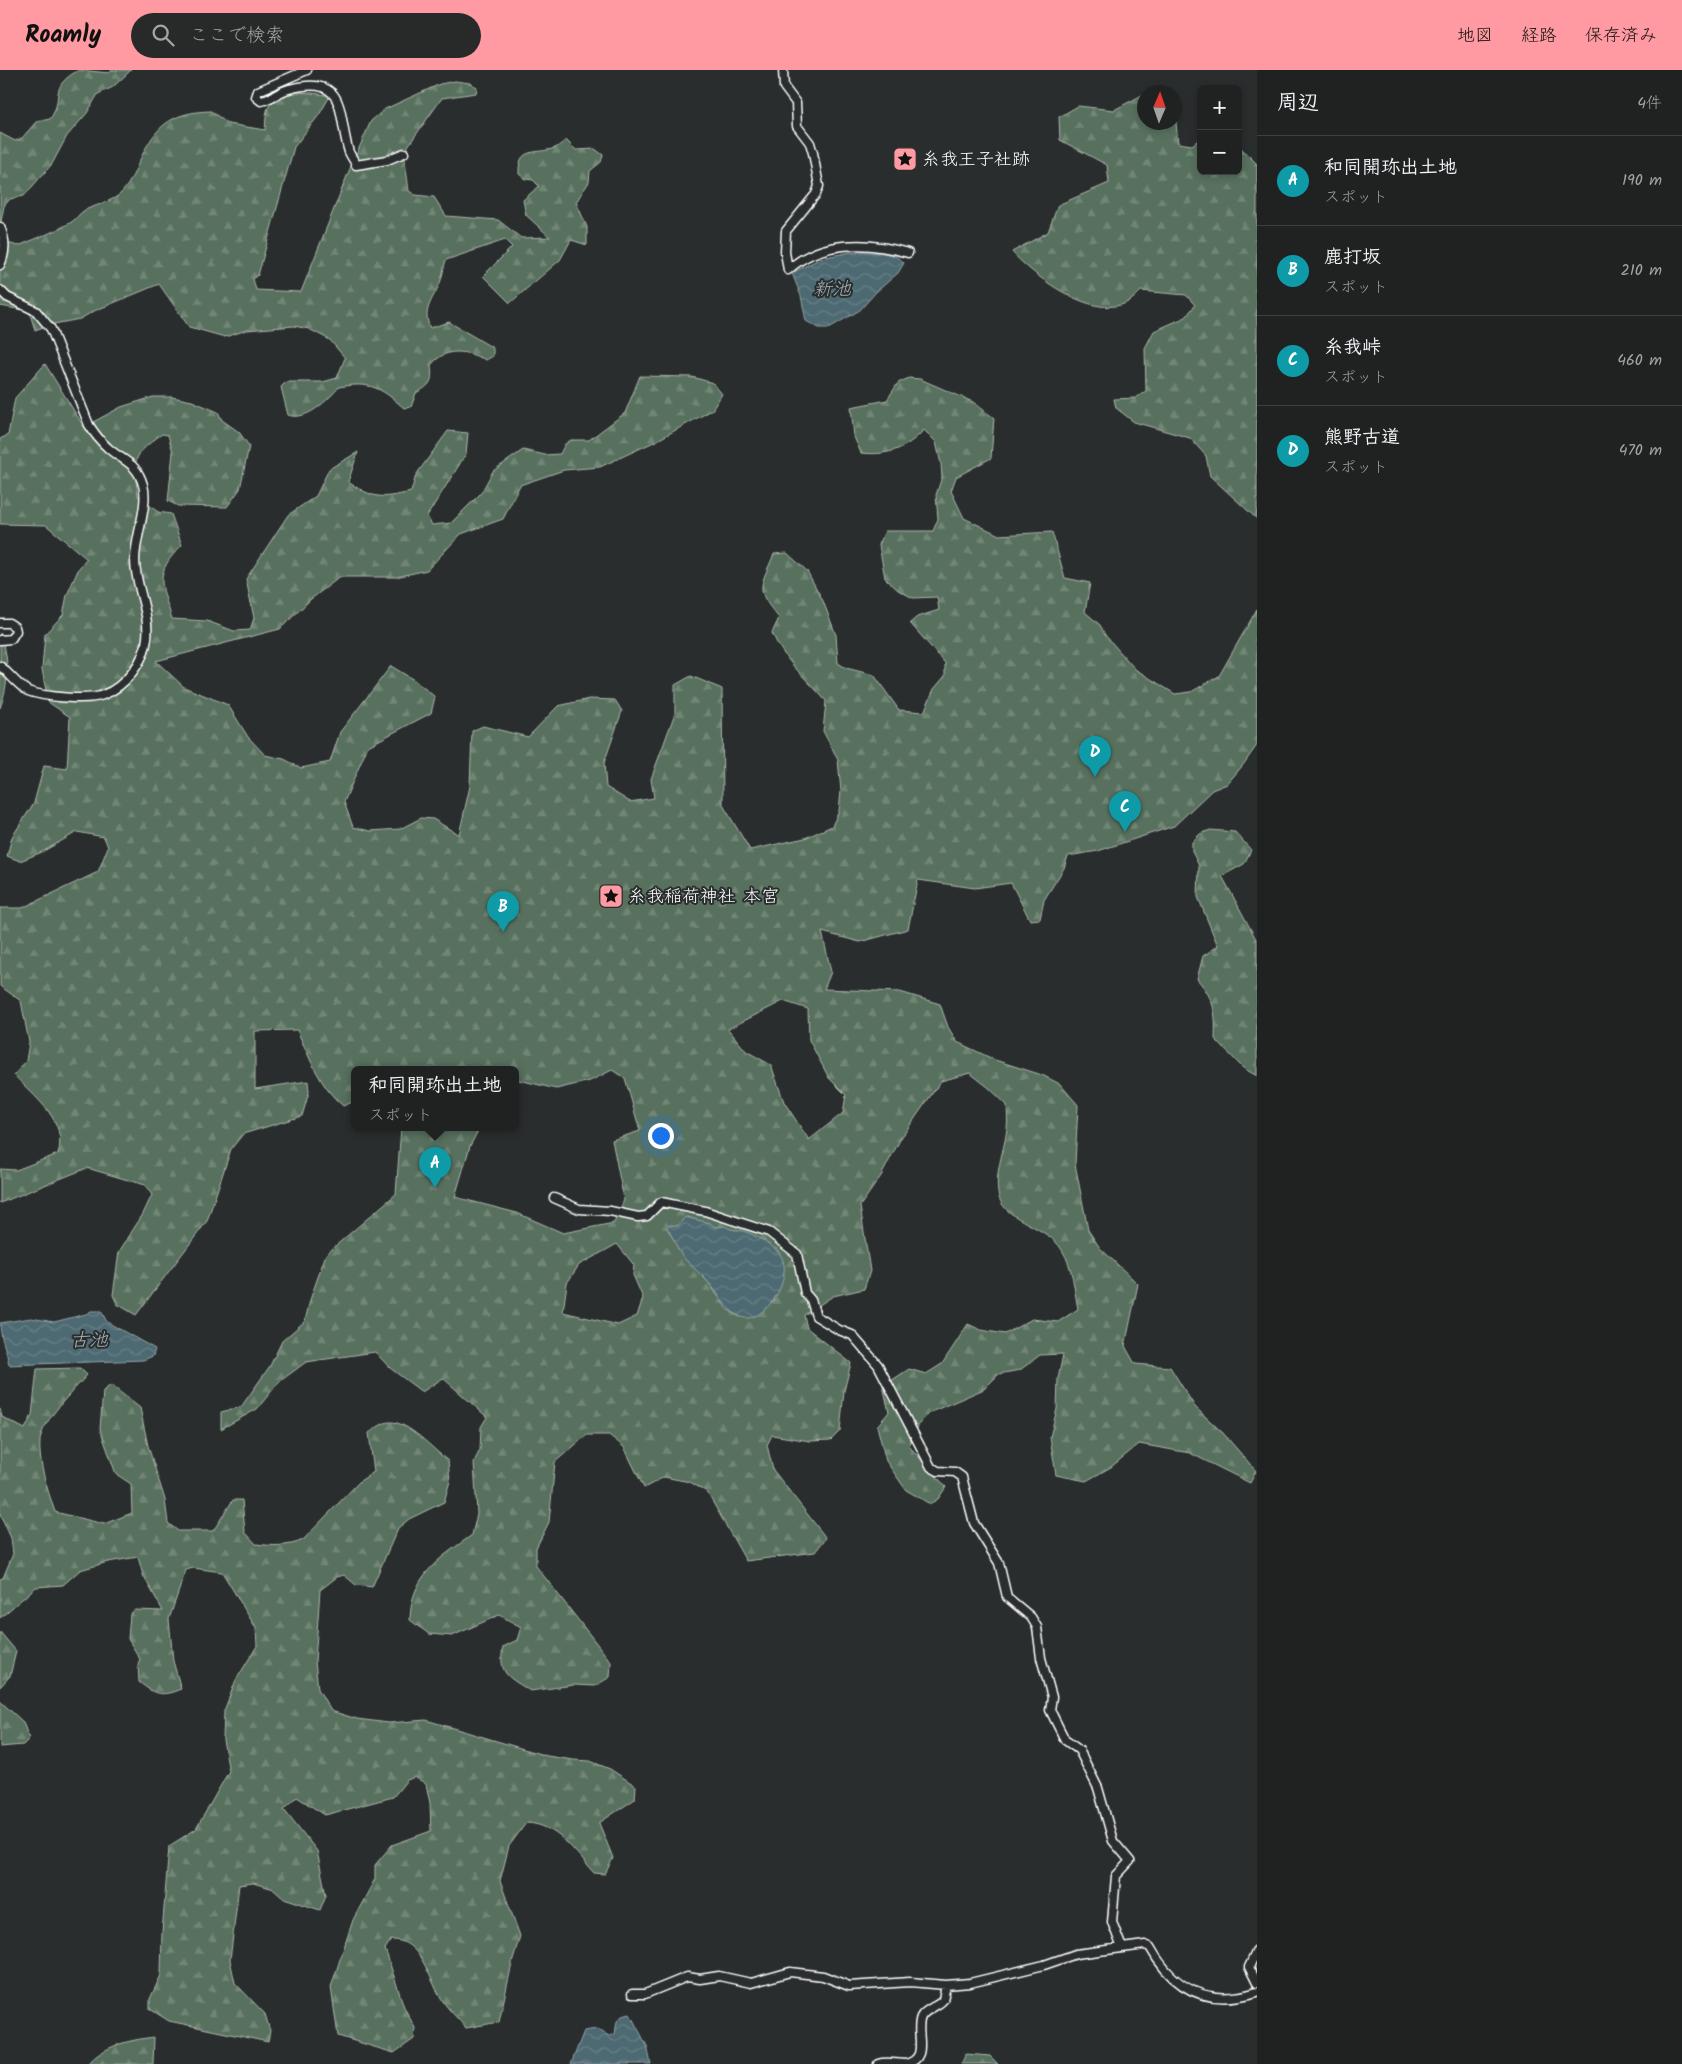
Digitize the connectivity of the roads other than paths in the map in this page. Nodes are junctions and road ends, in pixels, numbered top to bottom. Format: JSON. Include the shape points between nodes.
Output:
{"nodes":[{"id":1,"x":307,"y":70,"type":"edge"},
{"id":2,"x":783,"y":70,"type":"edge"},
{"id":3,"x":404,"y":154,"type":"dead end"},
{"id":4,"x":0,"y":227,"type":"edge"},
{"id":5,"x":908,"y":253,"type":"dead end"},
{"id":6,"x":0,"y":265,"type":"edge"},
{"id":7,"x":0,"y":290,"type":"edge"},
{"id":8,"x":0,"y":623,"type":"edge"},
{"id":9,"x":0,"y":640,"type":"edge"},
{"id":10,"x":0,"y":666,"type":"edge"},
{"id":11,"x":554,"y":1198,"type":"dead end"},
{"id":12,"x":1122,"y":1948,"type":"junction"},
{"id":13,"x":1257,"y":1950,"type":"edge"},
{"id":14,"x":1257,"y":1983,"type":"edge"},
{"id":15,"x":946,"y":1985,"type":"junction"},
{"id":16,"x":1257,"y":1992,"type":"edge"},
{"id":17,"x":632,"y":1994,"type":"dead end"},
{"id":18,"x":878,"y":2064,"type":"edge"}],
"edges":[{"from":1,"to":3,"type":"street","via":[[258,91],[256,97],[261,101],[270,100],[288,89],[324,88],[334,94],[342,110],[349,154],[356,165],[372,164]]},
{"from":2,"to":5,"type":"street","via":[[784,87],[796,103],[797,126],[813,152],[819,186],[786,231],[788,270],[810,255],[843,246],[873,246]]},
{"from":4,"to":6,"type":"street","via":[[4,237]]},
{"from":7,"to":10,"type":"street","via":[[7,297],[36,311],[51,329],[89,425],[109,450],[134,465],[144,485],[135,561],[148,637],[142,658],[129,676],[102,696],[63,698],[39,694],[21,687]]},
{"from":8,"to":9,"type":"street","via":[[9,623],[16,631],[11,639]]},
{"from":11,"to":12,"type":"street","via":[[579,1209],[610,1211],[638,1218],[646,1216],[661,1202],[684,1206],[769,1232],[797,1254],[805,1293],[816,1316],[852,1335],[878,1365],[931,1467],[955,1472],[962,1477],[974,1523],[999,1563],[1007,1597],[1031,1616],[1037,1627],[1041,1658],[1052,1696],[1050,1710],[1065,1740],[1079,1750],[1098,1788],[1113,1841],[1130,1860],[1116,1876],[1112,1922]]},
{"from":12,"to":15,"type":"street","via":[[1076,1954],[986,1981]]},
{"from":12,"to":16,"type":"street","via":[[1150,1947],[1174,1980],[1200,1994],[1236,1998]]},
{"from":13,"to":14,"type":"street","via":[[1250,1966]]},
{"from":15,"to":17,"type":"street","via":[[910,1982],[849,1986],[823,1976],[790,1972],[751,1983],[719,1976],[687,1977],[645,1994]]},
{"from":15,"to":18,"type":"street","via":[[943,2000],[920,2019],[921,2051],[918,2057],[906,2064]]}]}
